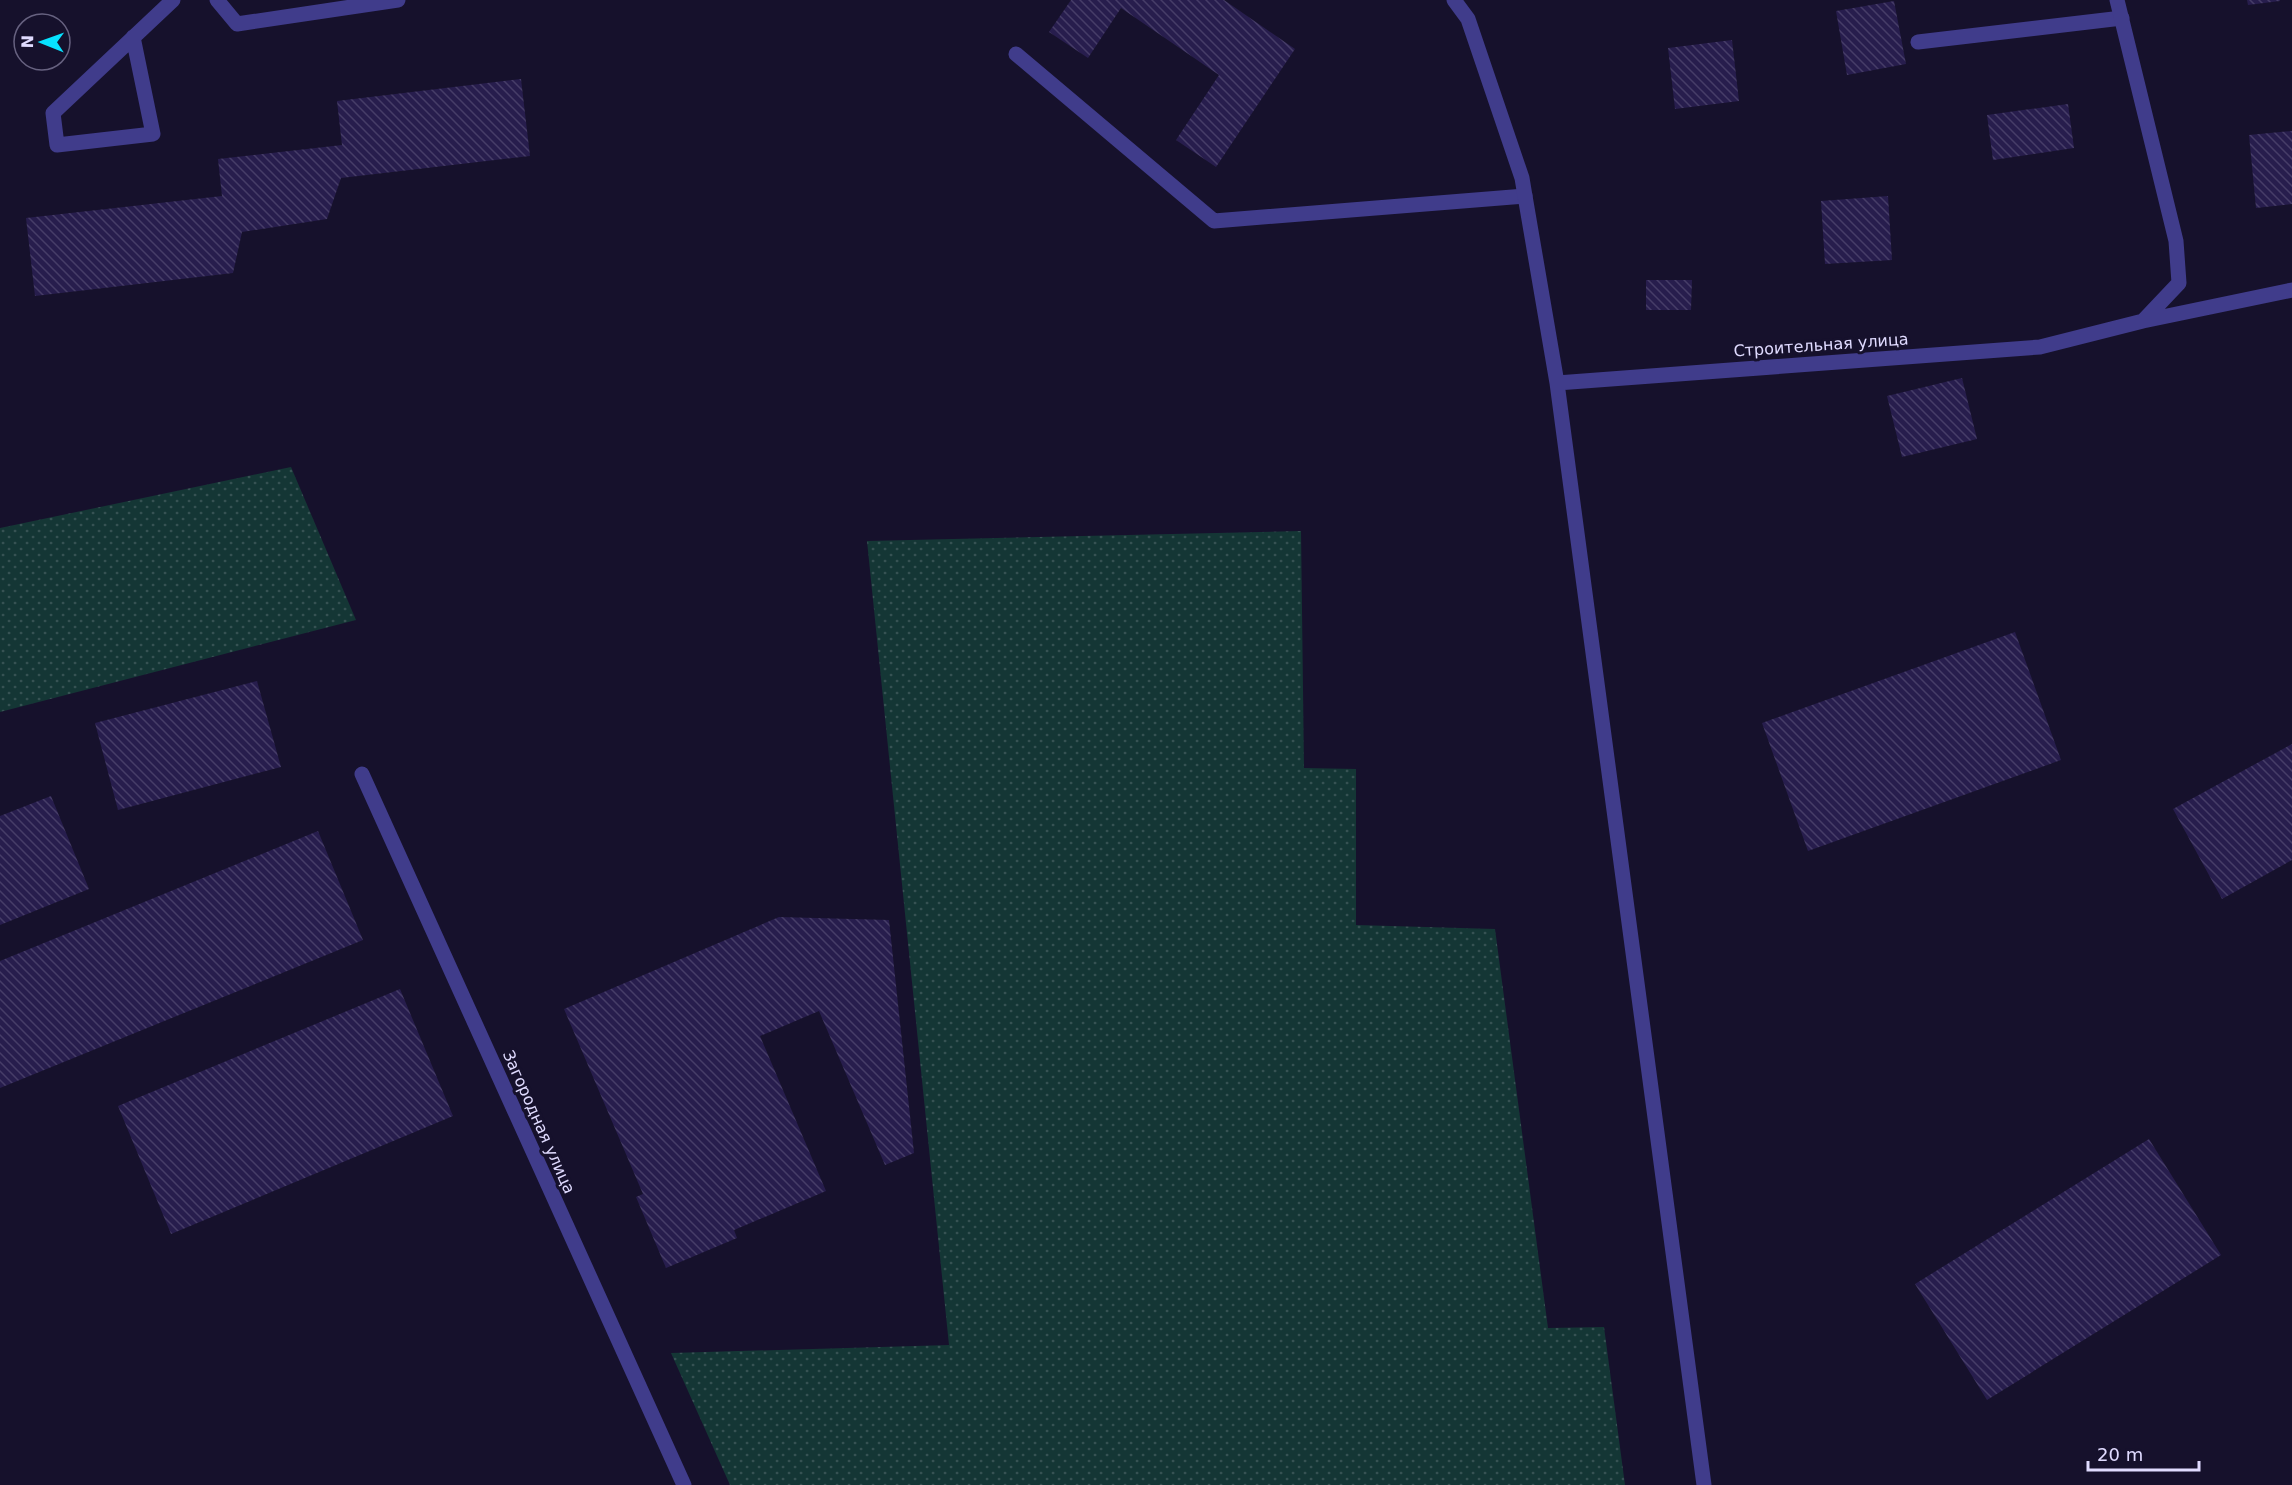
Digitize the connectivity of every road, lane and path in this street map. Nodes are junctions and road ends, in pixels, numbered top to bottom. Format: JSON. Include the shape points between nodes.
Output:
{"nodes":[{"id":1,"x":173,"y":0,"type":"edge"},
{"id":2,"x":217,"y":0,"type":"edge"},
{"id":3,"x":398,"y":0,"type":"edge"},
{"id":4,"x":1454,"y":0,"type":"edge"},
{"id":5,"x":2117,"y":0,"type":"edge"},
{"id":6,"x":2122,"y":18,"type":"junction"},
{"id":7,"x":133,"y":37,"type":"junction"},
{"id":8,"x":1918,"y":42,"type":"dead end"},
{"id":9,"x":1016,"y":54,"type":"dead end"},
{"id":10,"x":1526,"y":196,"type":"junction"},
{"id":11,"x":2292,"y":290,"type":"edge"},
{"id":12,"x":2143,"y":321,"type":"junction"},
{"id":13,"x":1557,"y":383,"type":"junction"},
{"id":14,"x":362,"y":774,"type":"dead end"},
{"id":15,"x":684,"y":1485,"type":"edge"},
{"id":16,"x":1704,"y":1485,"type":"edge"}],
"edges":[{"from":1,"to":7,"type":"street"},
{"from":2,"to":3,"type":"street","via":[[237,24]]},
{"from":4,"to":10,"type":"street","via":[[1468,19]]},
{"from":5,"to":6,"type":"street"},
{"from":6,"to":8,"type":"street"},
{"from":6,"to":12,"type":"street","via":[[2176,241],[2179,284]]},
{"from":7,"to":7,"type":"street","via":[[52,113],[57,145],[153,134]]},
{"from":9,"to":10,"type":"street","via":[[1214,221]]},
{"from":10,"to":13,"type":"street"},
{"from":11,"to":12,"type":"street","name":"Строительная улица"},
{"from":12,"to":13,"type":"street","name":"Строительная улица","via":[[2040,347]]},
{"from":13,"to":16,"type":"street"},
{"from":14,"to":15,"type":"street","name":"Загородная улица"}]}
